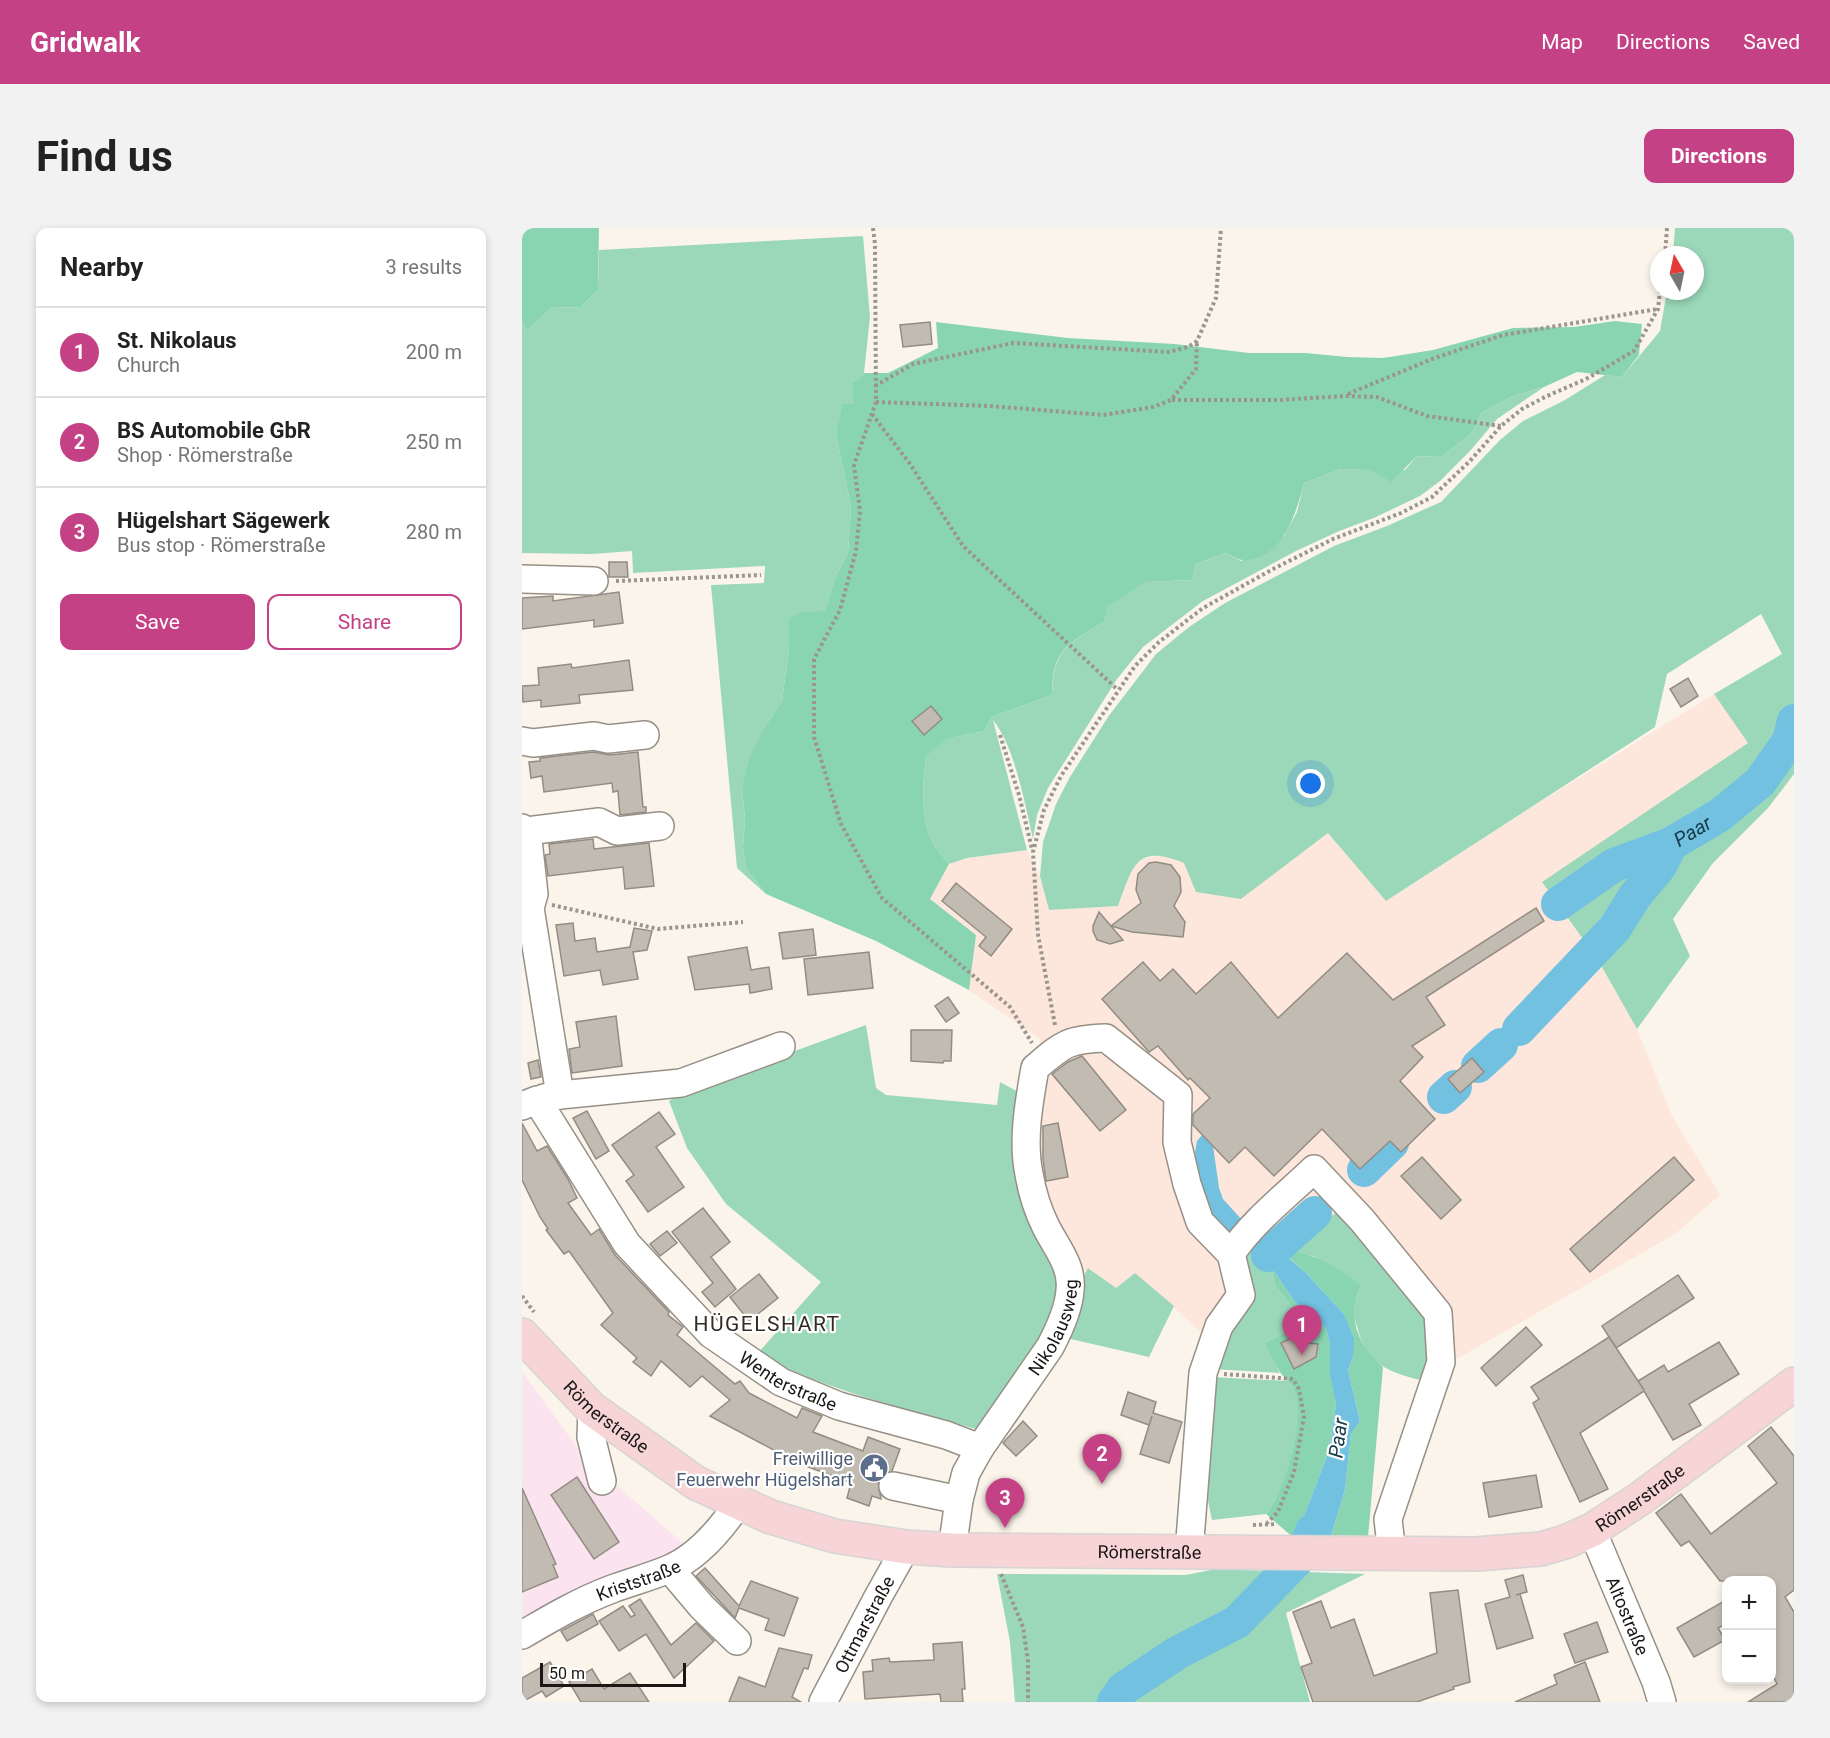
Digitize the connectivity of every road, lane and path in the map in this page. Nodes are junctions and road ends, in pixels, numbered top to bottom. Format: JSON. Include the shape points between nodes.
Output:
{"nodes":[{"id":1,"x":873,"y":228,"type":"edge"},
{"id":2,"x":1221,"y":228,"type":"edge"},
{"id":3,"x":1667,"y":228,"type":"edge"},
{"id":4,"x":1666,"y":246,"type":"edge"},
{"id":5,"x":1659,"y":300,"type":"edge"},
{"id":6,"x":1658,"y":309,"type":"junction"},
{"id":7,"x":1197,"y":341,"type":"junction"},
{"id":8,"x":874,"y":387,"type":"junction"},
{"id":9,"x":1345,"y":396,"type":"junction"},
{"id":10,"x":1171,"y":400,"type":"junction"},
{"id":11,"x":876,"y":402,"type":"junction"},
{"id":12,"x":872,"y":413,"type":"junction"},
{"id":13,"x":1501,"y":426,"type":"junction"},
{"id":14,"x":761,"y":575,"type":"dead end"},
{"id":15,"x":522,"y":579,"type":"edge"},
{"id":16,"x":594,"y":581,"type":"joint"},
{"id":17,"x":1118,"y":690,"type":"junction"},
{"id":18,"x":645,"y":735,"type":"dead end"},
{"id":19,"x":1000,"y":735,"type":"dead end"},
{"id":20,"x":522,"y":741,"type":"edge"},
{"id":21,"x":660,"y":826,"type":"dead end"},
{"id":22,"x":525,"y":830,"type":"edge"},
{"id":23,"x":1033,"y":852,"type":"junction"},
{"id":24,"x":531,"y":904,"type":"junction"},
{"id":25,"x":744,"y":922,"type":"dead end"},
{"id":26,"x":781,"y":1046,"type":"dead end"},
{"id":27,"x":1059,"y":1047,"type":"junction"},
{"id":28,"x":1033,"y":1079,"type":"junction"},
{"id":29,"x":540,"y":1100,"type":"edge"},
{"id":30,"x":1241,"y":1241,"type":"junction"},
{"id":31,"x":522,"y":1335,"type":"edge"},
{"id":32,"x":1203,"y":1373,"type":"junction"},
{"id":33,"x":1794,"y":1384,"type":"edge"},
{"id":34,"x":592,"y":1409,"type":"junction"},
{"id":35,"x":980,"y":1448,"type":"junction"},
{"id":36,"x":602,"y":1480,"type":"dead end"},
{"id":37,"x":893,"y":1486,"type":"dead end"},
{"id":38,"x":959,"y":1500,"type":"junction"},
{"id":39,"x":738,"y":1504,"type":"junction"},
{"id":40,"x":1592,"y":1530,"type":"junction"},
{"id":41,"x":1262,"y":1538,"type":"junction"},
{"id":42,"x":906,"y":1547,"type":"junction"},
{"id":43,"x":952,"y":1550,"type":"junction"},
{"id":44,"x":992,"y":1551,"type":"junction"},
{"id":45,"x":1189,"y":1552,"type":"junction"},
{"id":46,"x":1392,"y":1554,"type":"junction"},
{"id":47,"x":670,"y":1569,"type":"junction"},
{"id":48,"x":522,"y":1635,"type":"edge"},
{"id":49,"x":736,"y":1641,"type":"dead end"},
{"id":50,"x":823,"y":1702,"type":"edge"},
{"id":51,"x":1028,"y":1702,"type":"edge"},
{"id":52,"x":1662,"y":1702,"type":"edge"}],
"edges":[{"from":1,"to":8,"type":"path"},
{"from":2,"to":7,"type":"path","via":[[1216,298]]},
{"from":3,"to":4,"type":"path"},
{"from":5,"to":6,"type":"path"},
{"from":6,"to":9,"type":"path","via":[[1503,335],[1432,359]]},
{"from":6,"to":13,"type":"path","via":[[1634,351],[1522,409]]},
{"from":7,"to":8,"type":"path","via":[[1169,352],[1014,343],[913,364]]},
{"from":7,"to":10,"type":"path","via":[[1196,369]]},
{"from":8,"to":11,"type":"path"},
{"from":9,"to":10,"type":"path"},
{"from":9,"to":13,"type":"path","via":[[1377,397],[1427,416]]},
{"from":10,"to":11,"type":"path","via":[[1103,415]]},
{"from":11,"to":12,"type":"path"},
{"from":12,"to":17,"type":"path","via":[[963,546]]},
{"from":12,"to":28,"type":"path","via":[[854,465],[860,511],[856,551],[840,610],[814,659],[814,737],[841,824],[882,898],[1010,1007],[1032,1043]]},
{"from":13,"to":17,"type":"path","via":[[1432,497],[1333,539],[1203,608],[1159,642]]},
{"from":14,"to":16,"type":"path"},
{"from":15,"to":16,"type":"street"},
{"from":17,"to":23,"type":"path","via":[[1061,776],[1044,810]]},
{"from":18,"to":20,"type":"street"},
{"from":19,"to":23,"type":"path"},
{"from":21,"to":22,"type":"street","via":[[616,831],[600,822]]},
{"from":22,"to":24,"type":"street","name":"Wenterstraße","via":[[534,894]]},
{"from":23,"to":27,"type":"path","via":[[1038,935]]},
{"from":24,"to":25,"type":"path","via":[[658,929]]},
{"from":24,"to":29,"type":"street","name":"Wenterstraße"},
{"from":26,"to":29,"type":"street","via":[[681,1083]]},
{"from":27,"to":28,"type":"street"},
{"from":27,"to":30,"type":"street","via":[[1082,1039],[1106,1038],[1178,1095],[1177,1142],[1200,1222]]},
{"from":28,"to":35,"type":"street","name":"Nikolausweg","via":[[1026,1142],[1028,1173],[1037,1206],[1069,1274],[1070,1291],[1050,1347]]},
{"from":29,"to":35,"type":"street","name":"Wenterstraße","via":[[627,1245],[711,1334],[781,1382],[839,1406],[946,1434]]},
{"from":30,"to":32,"type":"street","via":[[1241,1295],[1219,1326]]},
{"from":30,"to":46,"type":"street","via":[[1314,1169],[1362,1220],[1438,1313],[1441,1362],[1388,1519]]},
{"from":31,"to":34,"type":"main road","name":"Römerstraße"},
{"from":32,"to":41,"type":"path","via":[[1293,1379],[1299,1389],[1304,1417],[1294,1472],[1278,1512]]},
{"from":32,"to":45,"type":"street"},
{"from":33,"to":40,"type":"main road","name":"Römerstraße"},
{"from":34,"to":36,"type":"street","via":[[591,1437]]},
{"from":34,"to":39,"type":"main road","name":"Römerstraße","via":[[696,1483]]},
{"from":35,"to":38,"type":"street","name":"Nikolausweg","via":[[966,1473]]},
{"from":37,"to":38,"type":"street"},
{"from":38,"to":43,"type":"street","name":"Nikolausweg"},
{"from":39,"to":42,"type":"main road","name":"Römerstraße","via":[[835,1536]]},
{"from":39,"to":47,"type":"street","name":"Kriststraße","via":[[711,1538]]},
{"from":40,"to":46,"type":"main road","name":"Römerstraße","via":[[1541,1549]]},
{"from":40,"to":52,"type":"street","name":"Altostraße"},
{"from":41,"to":45,"type":"main road","name":"Römerstraße"},
{"from":41,"to":46,"type":"main road","name":"Römerstraße","via":[[1339,1554]]},
{"from":42,"to":43,"type":"main road","name":"Römerstraße"},
{"from":42,"to":50,"type":"street","name":"Ottmarstraße"},
{"from":43,"to":44,"type":"main road","name":"Römerstraße"},
{"from":44,"to":45,"type":"main road","name":"Römerstraße"},
{"from":44,"to":51,"type":"path","via":[[1023,1628]]},
{"from":47,"to":48,"type":"street","name":"Kriststraße","via":[[570,1607]]},
{"from":47,"to":49,"type":"street"}]}
